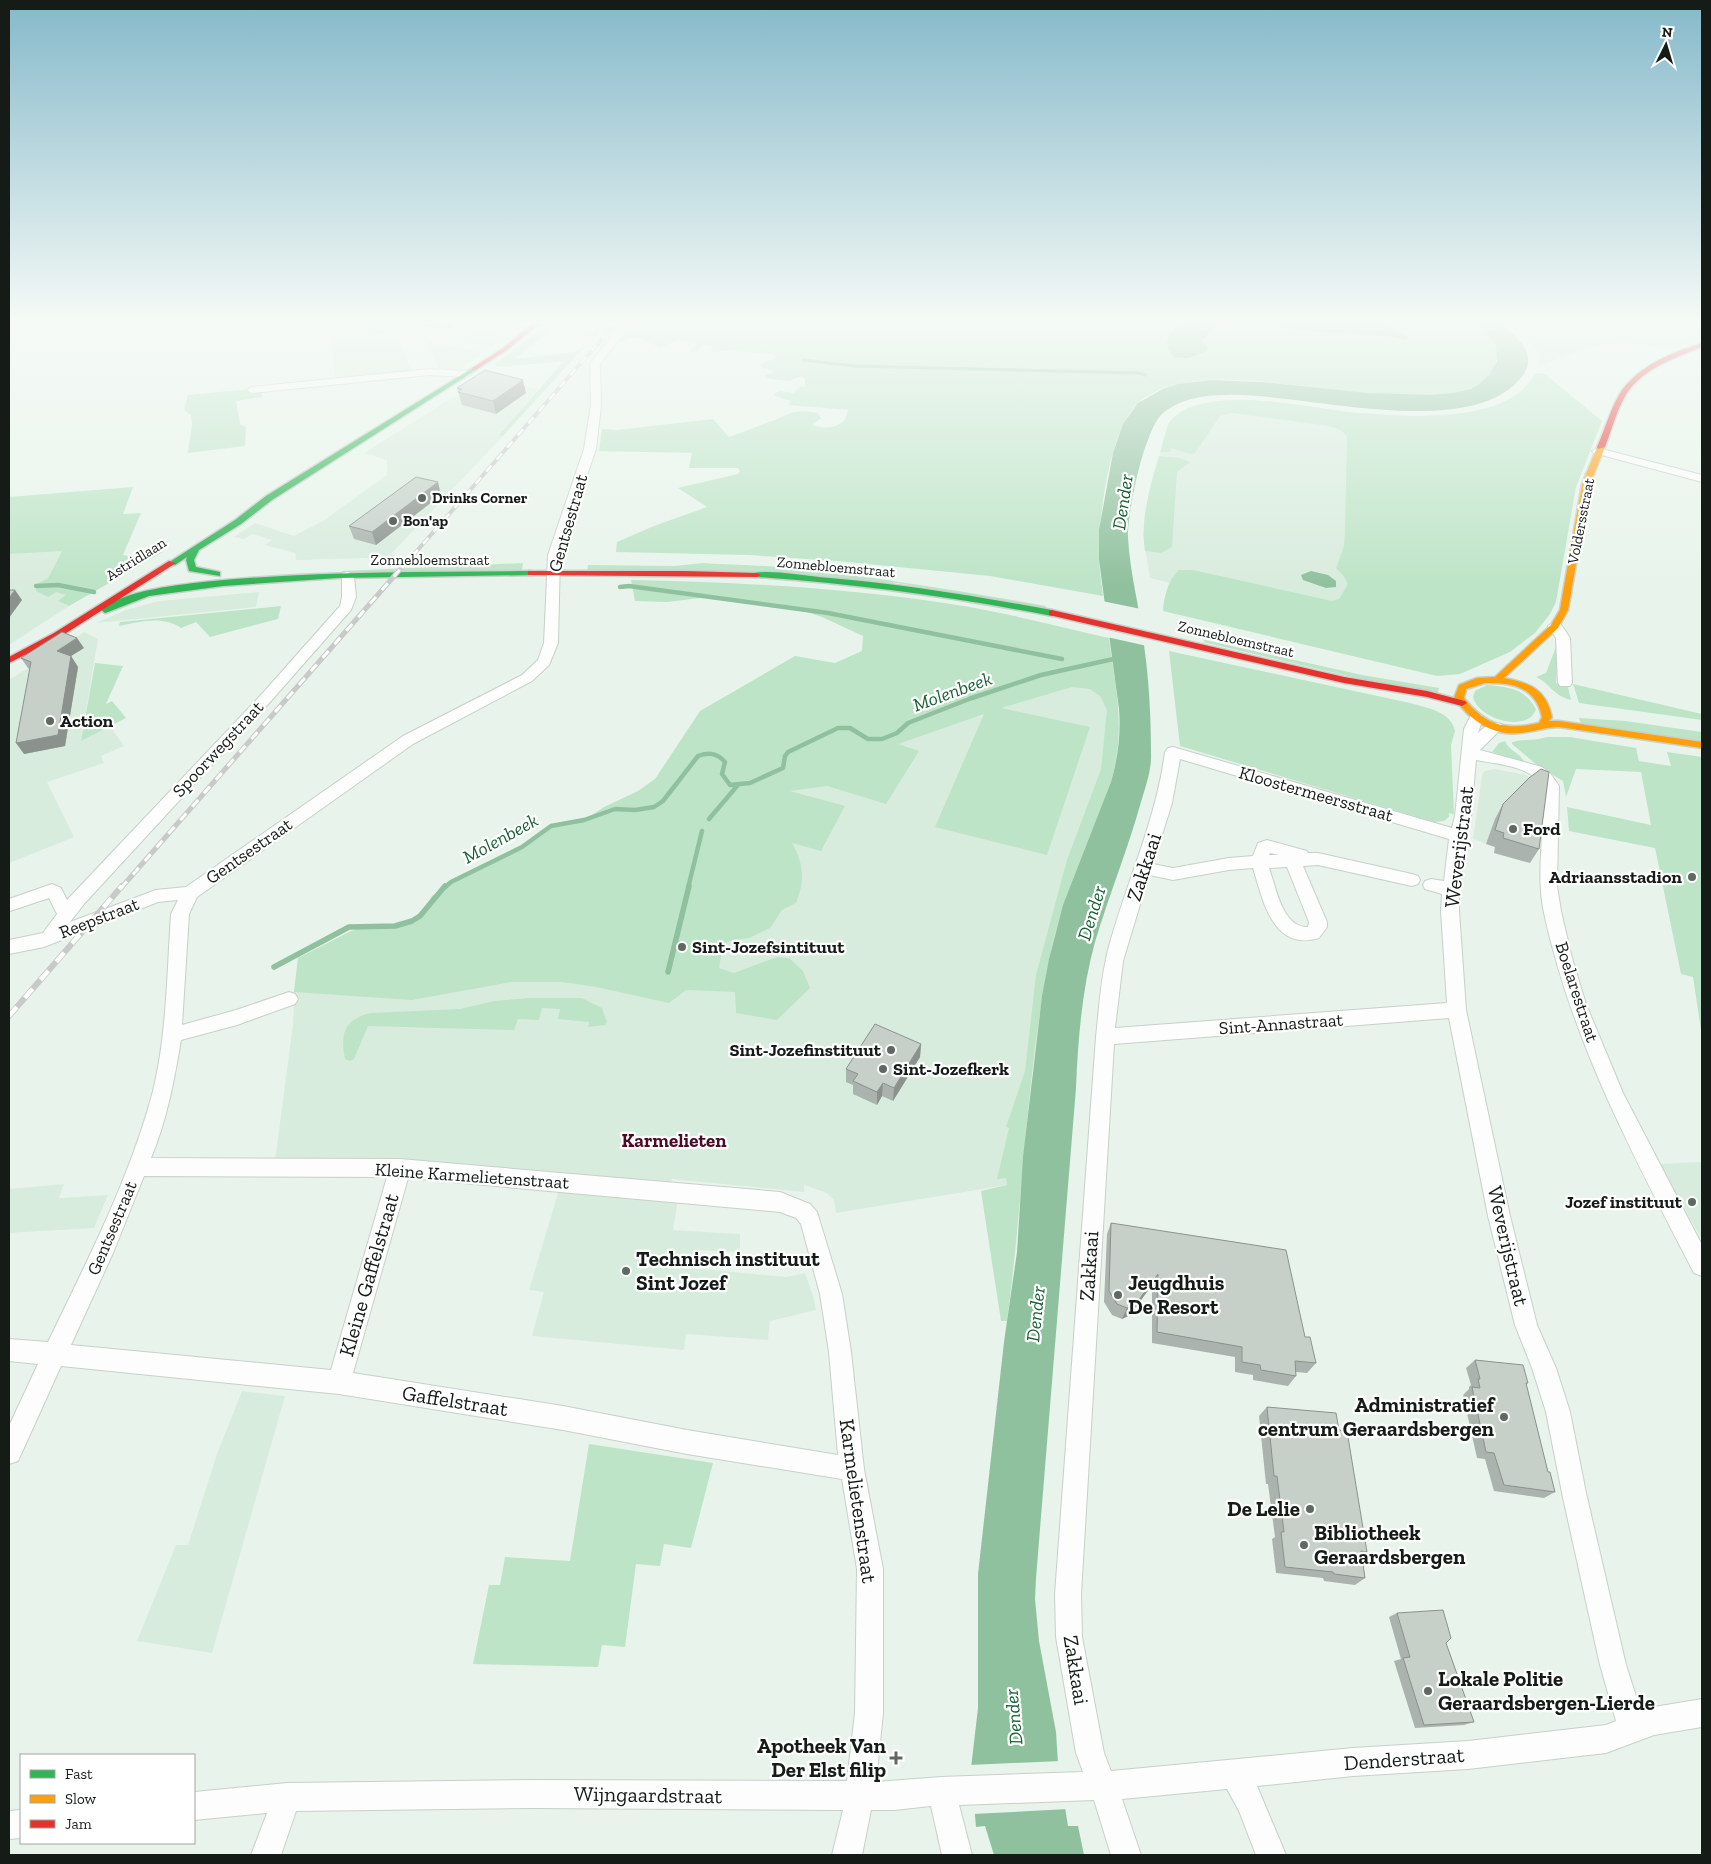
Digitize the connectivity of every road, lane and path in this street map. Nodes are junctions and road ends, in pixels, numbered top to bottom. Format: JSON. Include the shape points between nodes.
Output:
{"nodes":[{"id":1,"x":407,"y":411,"type":"edge"},
{"id":2,"x":595,"y":411,"type":"edge"},
{"id":3,"x":1616,"y":411,"type":"edge"},
{"id":4,"x":1598,"y":451,"type":"junction"},
{"id":5,"x":1702,"y":479,"type":"edge"},
{"id":6,"x":269,"y":498,"type":"junction"},
{"id":7,"x":196,"y":548,"type":"junction"},
{"id":8,"x":162,"y":560,"type":"junction"},
{"id":9,"x":549,"y":560,"type":"junction"},
{"id":10,"x":569,"y":560,"type":"dead end"},
{"id":11,"x":490,"y":562,"type":"dead end"},
{"id":12,"x":725,"y":562,"type":"dead end"},
{"id":13,"x":217,"y":574,"type":"junction"},
{"id":14,"x":552,"y":574,"type":"junction"},
{"id":15,"x":168,"y":575,"type":"junction"},
{"id":16,"x":137,"y":576,"type":"junction"},
{"id":17,"x":348,"y":576,"type":"junction"},
{"id":18,"x":196,"y":586,"type":"junction"},
{"id":19,"x":1056,"y":608,"type":"junction"},
{"id":20,"x":1142,"y":622,"type":"dead end"},
{"id":21,"x":1551,"y":630,"type":"junction"},
{"id":22,"x":56,"y":636,"type":"junction"},
{"id":23,"x":23,"y":651,"type":"junction"},
{"id":24,"x":9,"y":660,"type":"edge"},
{"id":25,"x":1536,"y":660,"type":"dead end"},
{"id":26,"x":1529,"y":676,"type":"dead end"},
{"id":27,"x":1396,"y":677,"type":"dead end"},
{"id":28,"x":1499,"y":678,"type":"junction"},
{"id":29,"x":1565,"y":683,"type":"dead end"},
{"id":30,"x":1462,"y":688,"type":"junction"},
{"id":31,"x":1530,"y":690,"type":"junction"},
{"id":32,"x":1462,"y":703,"type":"junction"},
{"id":33,"x":1476,"y":718,"type":"junction"},
{"id":34,"x":1543,"y":724,"type":"junction"},
{"id":35,"x":1496,"y":727,"type":"junction"},
{"id":36,"x":1702,"y":745,"type":"edge"},
{"id":37,"x":1173,"y":752,"type":"joint"},
{"id":38,"x":1469,"y":753,"type":"junction"},
{"id":39,"x":1458,"y":836,"type":"junction"},
{"id":40,"x":1318,"y":859,"type":"junction"},
{"id":41,"x":1294,"y":861,"type":"junction"},
{"id":42,"x":1259,"y":862,"type":"junction"},
{"id":43,"x":1144,"y":868,"type":"junction"},
{"id":44,"x":1412,"y":880,"type":"dead end"},
{"id":45,"x":1431,"y":885,"type":"dead end"},
{"id":46,"x":1450,"y":889,"type":"junction"},
{"id":47,"x":190,"y":893,"type":"junction"},
{"id":48,"x":10,"y":905,"type":"dead end"},
{"id":49,"x":67,"y":913,"type":"junction"},
{"id":50,"x":50,"y":936,"type":"junction"},
{"id":51,"x":9,"y":947,"type":"edge"},
{"id":52,"x":289,"y":1000,"type":"dead end"},
{"id":53,"x":1457,"y":1010,"type":"junction"},
{"id":54,"x":172,"y":1035,"type":"junction"},
{"id":55,"x":1105,"y":1037,"type":"junction"},
{"id":56,"x":138,"y":1166,"type":"junction"},
{"id":57,"x":400,"y":1168,"type":"junction"},
{"id":58,"x":803,"y":1211,"type":"joint"},
{"id":59,"x":1702,"y":1266,"type":"edge"},
{"id":60,"x":9,"y":1350,"type":"edge"},
{"id":61,"x":55,"y":1354,"type":"junction"},
{"id":62,"x":338,"y":1382,"type":"junction"},
{"id":63,"x":9,"y":1452,"type":"edge"},
{"id":64,"x":852,"y":1469,"type":"junction"},
{"id":65,"x":1702,"y":1712,"type":"edge"},
{"id":66,"x":1632,"y":1730,"type":"junction"},
{"id":67,"x":1234,"y":1773,"type":"junction"},
{"id":68,"x":1102,"y":1785,"type":"junction"},
{"id":69,"x":954,"y":1790,"type":"junction"},
{"id":70,"x":860,"y":1796,"type":"junction"},
{"id":71,"x":287,"y":1797,"type":"junction"},
{"id":72,"x":195,"y":1806,"type":"edge"},
{"id":73,"x":266,"y":1855,"type":"edge"},
{"id":74,"x":847,"y":1855,"type":"edge"},
{"id":75,"x":957,"y":1855,"type":"edge"},
{"id":76,"x":1126,"y":1855,"type":"edge"},
{"id":77,"x":1271,"y":1855,"type":"edge"}],
"edges":[{"from":1,"to":6,"type":"main road","name":"Astridlaan"},
{"from":2,"to":9,"type":"street","name":"Gentsestraat","via":[[590,449]]},
{"from":3,"to":4,"type":"main road","name":"Voldersstraat"},
{"from":4,"to":5,"type":"street"},
{"from":4,"to":21,"type":"main road","name":"Voldersstraat","via":[[1586,484],[1564,610]]},
{"from":6,"to":7,"type":"main road","name":"Astridlaan"},
{"from":6,"to":8,"type":"main road","name":"Astridlaan","via":[[248,507]]},
{"from":7,"to":13,"type":"main road","via":[[190,558],[191,567],[196,571]]},
{"from":7,"to":15,"type":"main road","name":"Astridlaan"},
{"from":8,"to":15,"type":"main road","via":[[161,565]]},
{"from":8,"to":16,"type":"main road","name":"Astridlaan"},
{"from":9,"to":10,"type":"main road"},
{"from":9,"to":14,"type":"street","name":"Gentsestraat"},
{"from":11,"to":13,"type":"main road","name":"Zonnebloemstraat"},
{"from":12,"to":19,"type":"main road","name":"Zonnebloemstraat","via":[[847,571],[954,586]]},
{"from":13,"to":15,"type":"main road"},
{"from":14,"to":17,"type":"main road","name":"Zonnebloemstraat"},
{"from":14,"to":19,"type":"main road","name":"Zonnebloemstraat","via":[[683,572],[806,578]]},
{"from":14,"to":47,"type":"street","name":"Gentsestraat","via":[[551,643],[537,670],[408,740]]},
{"from":15,"to":16,"type":"main road"},
{"from":15,"to":18,"type":"main road","via":[[154,581],[162,585]]},
{"from":15,"to":22,"type":"main road","name":"Astridlaan"},
{"from":16,"to":23,"type":"main road","name":"Astridlaan","via":[[34,640]]},
{"from":17,"to":18,"type":"main road","name":"Zonnebloemstraat","via":[[304,576]]},
{"from":17,"to":49,"type":"street","name":"Spoorwegstraat","via":[[350,592],[346,606],[266,698]]},
{"from":18,"to":22,"type":"main road","via":[[146,593],[118,602]]},
{"from":19,"to":20,"type":"main road","name":"Zonnebloemstraat"},
{"from":19,"to":32,"type":"main road","name":"Zonnebloemstraat","via":[[1358,683],[1440,695]]},
{"from":21,"to":25,"type":"main road","name":"Voldersstraat"},
{"from":21,"to":28,"type":"main road","name":"Voldersstraat"},
{"from":21,"to":29,"type":"street","via":[[1563,638]]},
{"from":22,"to":23,"type":"main road","name":"Astridlaan"},
{"from":23,"to":24,"type":"main road","name":"Astridlaan"},
{"from":26,"to":31,"type":"main road"},
{"from":27,"to":30,"type":"main road"},
{"from":28,"to":30,"type":"main road","via":[[1477,679]]},
{"from":28,"to":31,"type":"main road"},
{"from":30,"to":32,"type":"main road"},
{"from":31,"to":34,"type":"main road","via":[[1550,706]]},
{"from":32,"to":33,"type":"main road","name":"Zonnebloemstraat"},
{"from":33,"to":35,"type":"main road","name":"Zonnebloemstraat"},
{"from":33,"to":38,"type":"street","name":"Weverijstraat","via":[[1471,729]]},
{"from":34,"to":35,"type":"main road","name":"Zonnebloemstraat","via":[[1529,730]]},
{"from":34,"to":36,"type":"main road","name":"Zonnebloemstraat"},
{"from":35,"to":38,"type":"street"},
{"from":37,"to":39,"type":"street","name":"Kloostermeersstraat"},
{"from":37,"to":43,"type":"street","name":"Zakkaai","via":[[1171,776]]},
{"from":38,"to":39,"type":"street","name":"Weverijstraat"},
{"from":38,"to":59,"type":"street","name":"Boelarestraat","via":[[1532,769],[1542,774],[1552,787],[1548,890],[1567,969],[1588,1033],[1615,1093]]},
{"from":39,"to":46,"type":"street","name":"Weverijstraat"},
{"from":40,"to":41,"type":"street"},
{"from":40,"to":42,"type":"street","via":[[1267,846]]},
{"from":40,"to":44,"type":"street"},
{"from":41,"to":42,"type":"street"},
{"from":41,"to":42,"type":"street","via":[[1318,922],[1316,930],[1310,934],[1294,932],[1283,924]]},
{"from":42,"to":43,"type":"street","via":[[1173,874]]},
{"from":43,"to":55,"type":"street","name":"Zakkaai","via":[[1117,950]]},
{"from":45,"to":46,"type":"street"},
{"from":46,"to":53,"type":"street","name":"Weverijstraat"},
{"from":47,"to":50,"type":"street","name":"Reepstraat","via":[[156,896]]},
{"from":47,"to":54,"type":"street","name":"Gentsestraat","via":[[180,914]]},
{"from":48,"to":49,"type":"street","via":[[52,890],[58,894]]},
{"from":49,"to":50,"type":"street","name":"Spoorwegstraat"},
{"from":50,"to":51,"type":"street","name":"Reepstraat","via":[[38,942]]},
{"from":52,"to":54,"type":"street"},
{"from":53,"to":55,"type":"street","name":"Sint-Annastraat"},
{"from":53,"to":66,"type":"street","name":"Weverijstraat","via":[[1499,1216],[1526,1325],[1558,1412],[1613,1664]]},
{"from":54,"to":56,"type":"street","name":"Gentsestraat","via":[[163,1089]]},
{"from":55,"to":68,"type":"street","name":"Zakkaai","via":[[1068,1594],[1069,1637],[1090,1753]]},
{"from":56,"to":57,"type":"street","name":"Kleine Karmelietenstraat"},
{"from":56,"to":61,"type":"street","name":"Gentsestraat"},
{"from":57,"to":58,"type":"street","name":"Kleine Karmelietenstraat","via":[[780,1202]]},
{"from":57,"to":62,"type":"street","name":"Kleine Gaffelstraat"},
{"from":58,"to":64,"type":"street","name":"Karmelietenstraat","via":[[810,1219],[831,1294]]},
{"from":60,"to":61,"type":"street","name":"Gaffelstraat"},
{"from":61,"to":62,"type":"street","name":"Gaffelstraat"},
{"from":61,"to":63,"type":"street","name":"Gentsestraat"},
{"from":62,"to":64,"type":"street","name":"Gaffelstraat"},
{"from":64,"to":70,"type":"street","name":"Karmelietenstraat","via":[[870,1569],[871,1603],[869,1713]]},
{"from":65,"to":66,"type":"street","name":"Denderstraat","via":[[1654,1721]]},
{"from":66,"to":67,"type":"street","name":"Denderstraat","via":[[1606,1739],[1468,1755]]},
{"from":67,"to":68,"type":"street","name":"Denderstraat"},
{"from":67,"to":77,"type":"street","via":[[1250,1802]]},
{"from":68,"to":69,"type":"street","name":"Wijngaardstraat"},
{"from":68,"to":76,"type":"street","name":"Zakkaai"},
{"from":69,"to":70,"type":"street","name":"Wijngaardstraat"},
{"from":69,"to":75,"type":"street"},
{"from":70,"to":71,"type":"street","name":"Wijngaardstraat","via":[[534,1794]]},
{"from":70,"to":74,"type":"street","name":"Karmelietenstraat"},
{"from":71,"to":72,"type":"street","name":"Wijngaardstraat"},
{"from":71,"to":73,"type":"street"}]}
